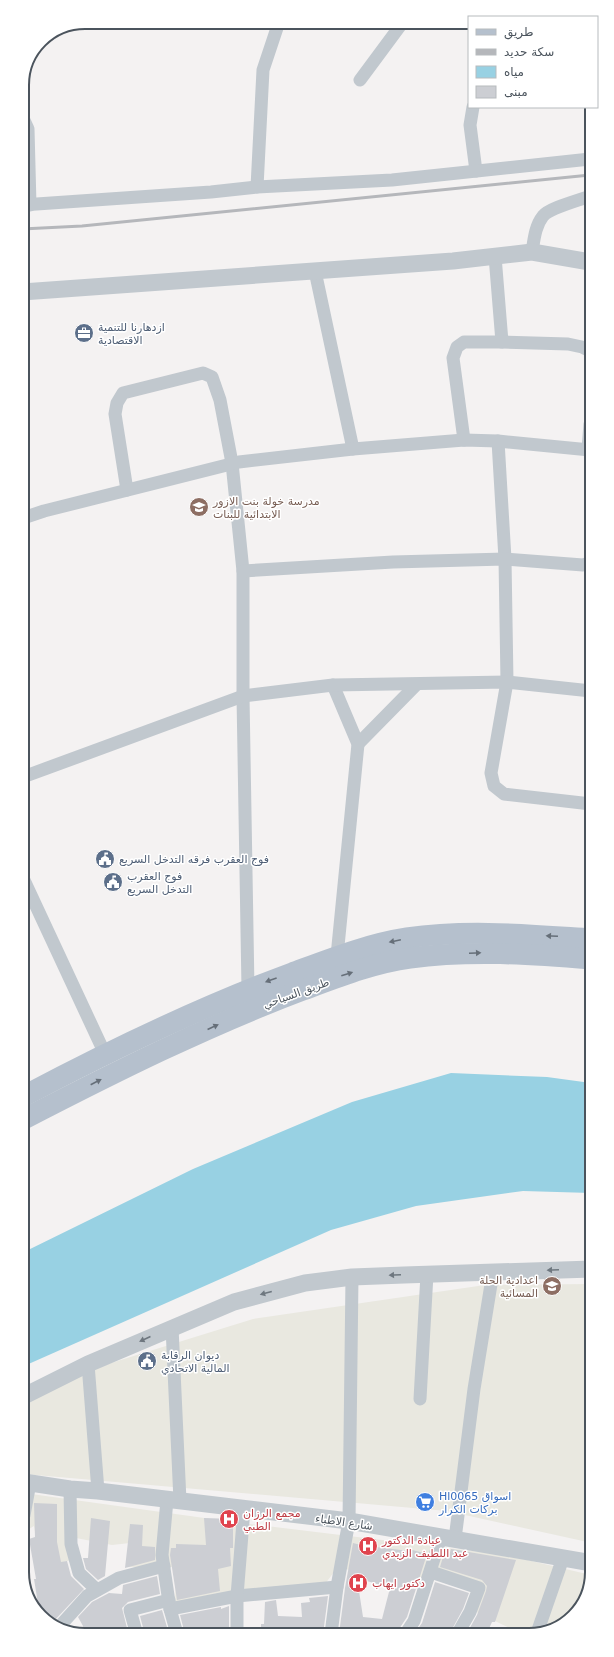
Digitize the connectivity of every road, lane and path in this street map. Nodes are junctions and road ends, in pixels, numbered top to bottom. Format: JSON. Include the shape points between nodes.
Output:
{"nodes":[{"id":1,"x":277,"y":29,"type":"edge"},
{"id":2,"x":398,"y":29,"type":"edge"},
{"id":3,"x":360,"y":80,"type":"dead end"},
{"id":4,"x":473,"y":108,"type":"edge"},
{"id":5,"x":585,"y":160,"type":"edge"},
{"id":6,"x":476,"y":171,"type":"junction"},
{"id":7,"x":257,"y":187,"type":"junction"},
{"id":8,"x":585,"y":198,"type":"edge"},
{"id":9,"x":29,"y":205,"type":"edge"},
{"id":10,"x":532,"y":252,"type":"junction"},
{"id":11,"x":495,"y":256,"type":"junction"},
{"id":12,"x":585,"y":261,"type":"edge"},
{"id":13,"x":315,"y":271,"type":"junction"},
{"id":14,"x":29,"y":291,"type":"edge"},
{"id":15,"x":502,"y":342,"type":"junction"},
{"id":16,"x":585,"y":348,"type":"edge"},
{"id":17,"x":464,"y":440,"type":"junction"},
{"id":18,"x":498,"y":440,"type":"junction"},
{"id":19,"x":353,"y":449,"type":"junction"},
{"id":20,"x":585,"y":449,"type":"edge"},
{"id":21,"x":232,"y":463,"type":"junction"},
{"id":22,"x":127,"y":490,"type":"junction"},
{"id":23,"x":29,"y":516,"type":"edge"},
{"id":24,"x":505,"y":559,"type":"junction"},
{"id":25,"x":585,"y":564,"type":"edge"},
{"id":26,"x":243,"y":571,"type":"junction"},
{"id":27,"x":507,"y":682,"type":"junction"},
{"id":28,"x":334,"y":685,"type":"junction"},
{"id":29,"x":416,"y":685,"type":"junction"},
{"id":30,"x":585,"y":690,"type":"edge"},
{"id":31,"x":242,"y":696,"type":"junction"},
{"id":32,"x":358,"y":744,"type":"junction"},
{"id":33,"x":29,"y":775,"type":"edge"},
{"id":34,"x":585,"y":803,"type":"edge"},
{"id":35,"x":29,"y":891,"type":"edge"},
{"id":36,"x":423,"y":936,"type":"junction"},
{"id":37,"x":585,"y":939,"type":"edge"},
{"id":38,"x":452,"y":944,"type":"junction"},
{"id":39,"x":337,"y":956,"type":"junction"},
{"id":40,"x":425,"y":957,"type":"junction"},
{"id":41,"x":585,"y":959,"type":"edge"},
{"id":42,"x":248,"y":989,"type":"junction"},
{"id":43,"x":134,"y":1040,"type":"junction"},
{"id":44,"x":105,"y":1054,"type":"junction"},
{"id":45,"x":143,"y":1060,"type":"junction"},
{"id":46,"x":58,"y":1078,"type":"junction"},
{"id":47,"x":29,"y":1093,"type":"edge"},
{"id":48,"x":64,"y":1098,"type":"junction"},
{"id":49,"x":29,"y":1116,"type":"edge"},
{"id":50,"x":585,"y":1269,"type":"edge"},
{"id":51,"x":493,"y":1272,"type":"junction"},
{"id":52,"x":426,"y":1274,"type":"junction"},
{"id":53,"x":352,"y":1277,"type":"junction"},
{"id":54,"x":172,"y":1327,"type":"junction"},
{"id":55,"x":88,"y":1364,"type":"junction"},
{"id":56,"x":29,"y":1394,"type":"edge"},
{"id":57,"x":420,"y":1399,"type":"dead end"},
{"id":58,"x":29,"y":1482,"type":"edge"},
{"id":59,"x":70,"y":1489,"type":"junction"},
{"id":60,"x":98,"y":1491,"type":"junction"},
{"id":61,"x":173,"y":1500,"type":"junction"},
{"id":62,"x":244,"y":1509,"type":"junction"},
{"id":63,"x":349,"y":1521,"type":"junction"},
{"id":64,"x":448,"y":1538,"type":"junction"},
{"id":65,"x":563,"y":1558,"type":"junction"},
{"id":66,"x":585,"y":1558,"type":"edge"},
{"id":67,"x":164,"y":1566,"type":"junction"},
{"id":68,"x":431,"y":1572,"type":"junction"},
{"id":69,"x":337,"y":1587,"type":"junction"},
{"id":70,"x":97,"y":1590,"type":"junction"},
{"id":71,"x":237,"y":1596,"type":"junction"},
{"id":72,"x":170,"y":1605,"type":"junction"},
{"id":73,"x":63,"y":1623,"type":"edge"},
{"id":74,"x":539,"y":1627,"type":"edge"},
{"id":75,"x":136,"y":1628,"type":"edge"},
{"id":76,"x":176,"y":1628,"type":"edge"},
{"id":77,"x":237,"y":1628,"type":"edge"},
{"id":78,"x":332,"y":1628,"type":"edge"},
{"id":79,"x":409,"y":1628,"type":"edge"},
{"id":80,"x":461,"y":1628,"type":"edge"}],
"edges":[{"from":1,"to":7,"type":"street","via":[[263,70]]},
{"from":2,"to":3,"type":"street"},
{"from":4,"to":6,"type":"street","via":[[470,125]]},
{"from":5,"to":6,"type":"street"},
{"from":6,"to":7,"type":"street","via":[[392,180]]},
{"from":7,"to":9,"type":"street"},
{"from":8,"to":10,"type":"street","via":[[544,215],[537,228]]},
{"from":10,"to":11,"type":"street"},
{"from":10,"to":12,"type":"street"},
{"from":11,"to":13,"type":"street"},
{"from":11,"to":15,"type":"street"},
{"from":13,"to":14,"type":"street"},
{"from":13,"to":19,"type":"street"},
{"from":15,"to":16,"type":"street","via":[[568,344]]},
{"from":15,"to":17,"type":"street","via":[[464,342],[457,347],[453,358]]},
{"from":17,"to":18,"type":"street"},
{"from":17,"to":19,"type":"street"},
{"from":18,"to":20,"type":"street"},
{"from":18,"to":24,"type":"street"},
{"from":19,"to":21,"type":"street"},
{"from":21,"to":22,"type":"street"},
{"from":21,"to":22,"type":"street","via":[[220,400],[209,374],[203,373],[123,393],[117,403],[115,414]]},
{"from":21,"to":26,"type":"street"},
{"from":22,"to":23,"type":"street"},
{"from":24,"to":25,"type":"street"},
{"from":24,"to":26,"type":"street","via":[[393,562]]},
{"from":24,"to":27,"type":"street"},
{"from":26,"to":31,"type":"street"},
{"from":27,"to":29,"type":"street"},
{"from":27,"to":30,"type":"street"},
{"from":27,"to":34,"type":"street","via":[[491,773],[494,786],[504,794]]},
{"from":28,"to":29,"type":"street"},
{"from":28,"to":31,"type":"street"},
{"from":28,"to":32,"type":"street"},
{"from":29,"to":32,"type":"street"},
{"from":31,"to":33,"type":"street"},
{"from":31,"to":42,"type":"street"},
{"from":32,"to":39,"type":"street"},
{"from":35,"to":44,"type":"street"},
{"from":36,"to":38,"type":"main road","name":"طريق السياحي"},
{"from":36,"to":39,"type":"main road","name":"طريق السياحي","one_way":true,"via":[[371,946]]},
{"from":36,"to":40,"type":"main road","via":[[428,943]]},
{"from":37,"to":38,"type":"main road","name":"طريق السياحي","one_way":true,"via":[[478,933]]},
{"from":38,"to":40,"type":"main road","name":"طريق السياحي"},
{"from":38,"to":41,"type":"main road","name":"طريق السياحي","one_way":true,"via":[[478,953]]},
{"from":39,"to":42,"type":"main road","name":"طريق السياحي","one_way":true},
{"from":45,"to":40,"type":"main road","name":"طريق السياحي","one_way":true,"via":[[256,1008],[343,976],[376,965]]},
{"from":42,"to":43,"type":"main road","name":"طريق السياحي"},
{"from":43,"to":44,"type":"main road","name":"طريق السياحي"},
{"from":43,"to":45,"type":"main road","via":[[135,1053]]},
{"from":44,"to":46,"type":"main road","name":"طريق السياحي"},
{"from":48,"to":45,"type":"main road","name":"طريق السياحي","one_way":true},
{"from":46,"to":47,"type":"main road","name":"طريق السياحي"},
{"from":46,"to":48,"type":"main road","via":[[66,1090]]},
{"from":48,"to":49,"type":"main road","name":"طريق السياحي"},
{"from":50,"to":51,"type":"street","one_way":true},
{"from":51,"to":52,"type":"street"},
{"from":51,"to":64,"type":"street"},
{"from":52,"to":53,"type":"street","one_way":true},
{"from":52,"to":57,"type":"street"},
{"from":53,"to":54,"type":"street","one_way":true,"via":[[305,1283],[234,1302]]},
{"from":53,"to":63,"type":"street"},
{"from":54,"to":55,"type":"street","one_way":true},
{"from":54,"to":61,"type":"street"},
{"from":55,"to":56,"type":"street"},
{"from":55,"to":60,"type":"street"},
{"from":58,"to":59,"type":"street","name":"شارع الاطباء"},
{"from":59,"to":60,"type":"street","name":"شارع الاطباء"},
{"from":59,"to":70,"type":"street","via":[[71,1544],[79,1573]]},
{"from":60,"to":61,"type":"street","name":"شارع الاطباء"},
{"from":61,"to":62,"type":"street","name":"شارع الاطباء"},
{"from":61,"to":67,"type":"street","via":[[162,1555]]},
{"from":62,"to":63,"type":"street","name":"شارع الاطباء"},
{"from":62,"to":71,"type":"street"},
{"from":63,"to":64,"type":"street","name":"شارع الاطباء"},
{"from":63,"to":69,"type":"street"},
{"from":64,"to":65,"type":"street","name":"شارع الاطباء"},
{"from":64,"to":68,"type":"street"},
{"from":65,"to":66,"type":"street","name":"شارع الاطباء"},
{"from":65,"to":74,"type":"street"},
{"from":67,"to":70,"type":"street","via":[[119,1578]]},
{"from":67,"to":72,"type":"street"},
{"from":68,"to":79,"type":"street"},
{"from":68,"to":80,"type":"street","via":[[479,1588]]},
{"from":69,"to":71,"type":"street"},
{"from":69,"to":78,"type":"street"},
{"from":70,"to":73,"type":"street","via":[[87,1596]]},
{"from":71,"to":72,"type":"street"},
{"from":71,"to":77,"type":"street"},
{"from":72,"to":75,"type":"street","via":[[130,1610]]},
{"from":72,"to":76,"type":"street"}]}
